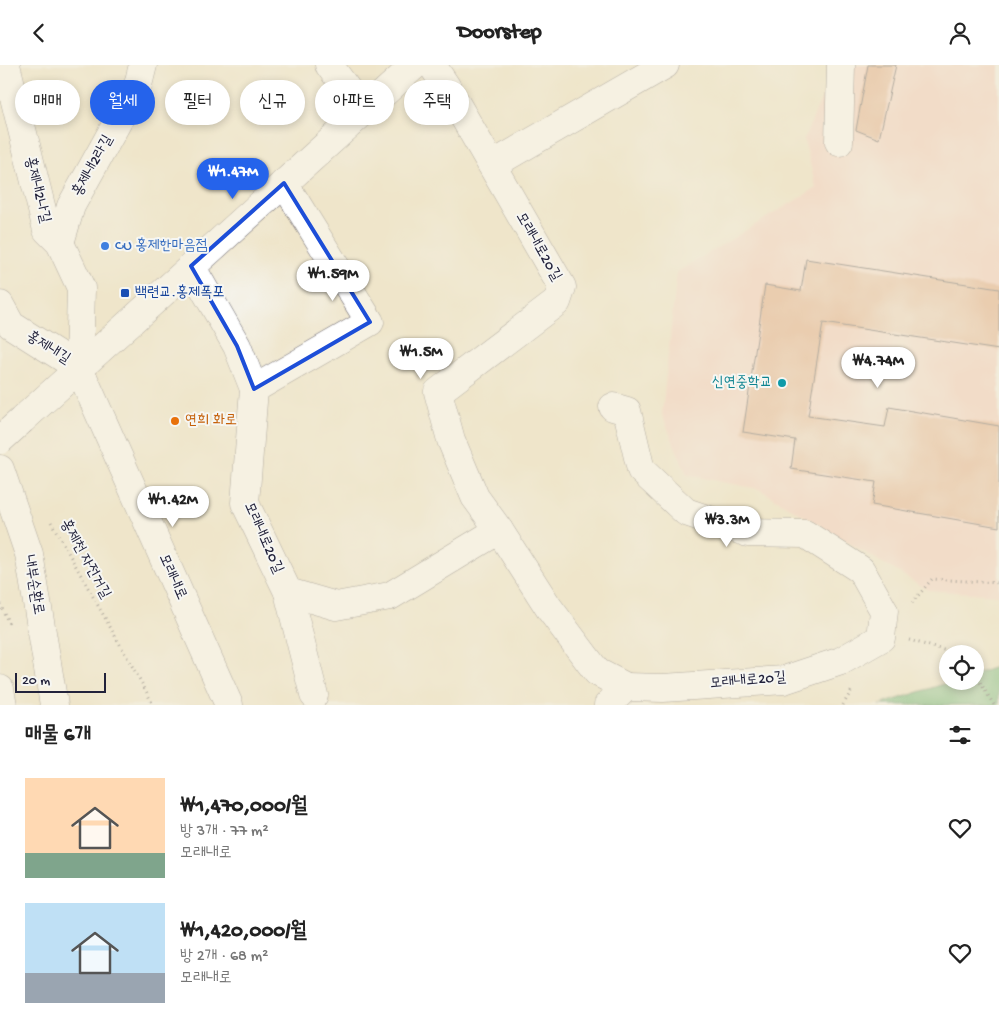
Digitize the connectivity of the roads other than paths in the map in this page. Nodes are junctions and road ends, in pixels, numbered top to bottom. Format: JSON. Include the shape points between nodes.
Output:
{"nodes":[{"id":1,"x":6,"y":65,"type":"edge"},
{"id":2,"x":143,"y":65,"type":"edge"},
{"id":3,"x":329,"y":65,"type":"edge"},
{"id":4,"x":415,"y":65,"type":"edge"},
{"id":5,"x":432,"y":65,"type":"edge"},
{"id":6,"x":666,"y":65,"type":"edge"},
{"id":7,"x":841,"y":65,"type":"edge"},
{"id":8,"x":340,"y":80,"type":"edge"},
{"id":9,"x":394,"y":84,"type":"edge"},
{"id":10,"x":348,"y":125,"type":"edge"},
{"id":11,"x":839,"y":142,"type":"dead end"},
{"id":12,"x":492,"y":165,"type":"junction"},
{"id":13,"x":284,"y":183,"type":"junction"},
{"id":14,"x":60,"y":243,"type":"junction"},
{"id":15,"x":192,"y":266,"type":"junction"},
{"id":16,"x":0,"y":305,"type":"edge"},
{"id":17,"x":79,"y":368,"type":"junction"},
{"id":18,"x":254,"y":389,"type":"junction"},
{"id":19,"x":613,"y":407,"type":"dead end"},
{"id":20,"x":0,"y":440,"type":"edge"},
{"id":21,"x":0,"y":469,"type":"edge"},
{"id":22,"x":499,"y":530,"type":"junction"},
{"id":23,"x":288,"y":592,"type":"junction"},
{"id":24,"x":0,"y":689,"type":"edge"},
{"id":25,"x":314,"y":695,"type":"dead end"},
{"id":26,"x":617,"y":696,"type":"edge"},
{"id":27,"x":3,"y":705,"type":"edge"},
{"id":28,"x":54,"y":705,"type":"edge"},
{"id":29,"x":229,"y":705,"type":"edge"}],
"edges":[{"from":1,"to":14,"type":"main road","name":"홍제내2나길","via":[[47,230]]},
{"from":2,"to":14,"type":"main road","name":"홍제내2라길","via":[[138,85],[71,206]]},
{"from":3,"to":8,"type":"main road"},
{"from":4,"to":9,"type":"main road"},
{"from":5,"to":12,"type":"main road","name":"모래내로20길"},
{"from":6,"to":12,"type":"main road"},
{"from":7,"to":11,"type":"main road"},
{"from":10,"to":13,"type":"main road"},
{"from":12,"to":22,"type":"main road","name":"모래내로20길","via":[[562,287],[557,302],[438,392],[451,440],[475,497]]},
{"from":13,"to":15,"type":"main road"},
{"from":13,"to":18,"type":"main road","via":[[370,322]]},
{"from":14,"to":17,"type":"main road","name":"홍제내2나길","via":[[81,288]]},
{"from":15,"to":17,"type":"main road"},
{"from":15,"to":18,"type":"main road","name":"모래내로20길","via":[[237,346]]},
{"from":16,"to":17,"type":"main road","name":"홍제내길","via":[[11,325]]},
{"from":17,"to":20,"type":"main road","bridge":true},
{"from":17,"to":29,"type":"main road","name":"모래내로"},
{"from":18,"to":23,"type":"main road","name":"모래내로20길","via":[[244,503]]},
{"from":19,"to":26,"type":"main road","name":"모래내로20길","via":[[628,411],[641,470],[686,512],[748,533],[805,534],[861,570],[884,611],[881,638],[842,661],[784,680],[663,688]]},
{"from":21,"to":28,"type":"main road","name":"내부순환로","via":[[28,554]]},
{"from":22,"to":23,"type":"main road","name":"모래내로20길","via":[[390,596],[336,606]]},
{"from":22,"to":26,"type":"main road","name":"모래내로20길","via":[[550,608]]},
{"from":23,"to":25,"type":"main road"},
{"from":24,"to":27,"type":"main road"}]}
